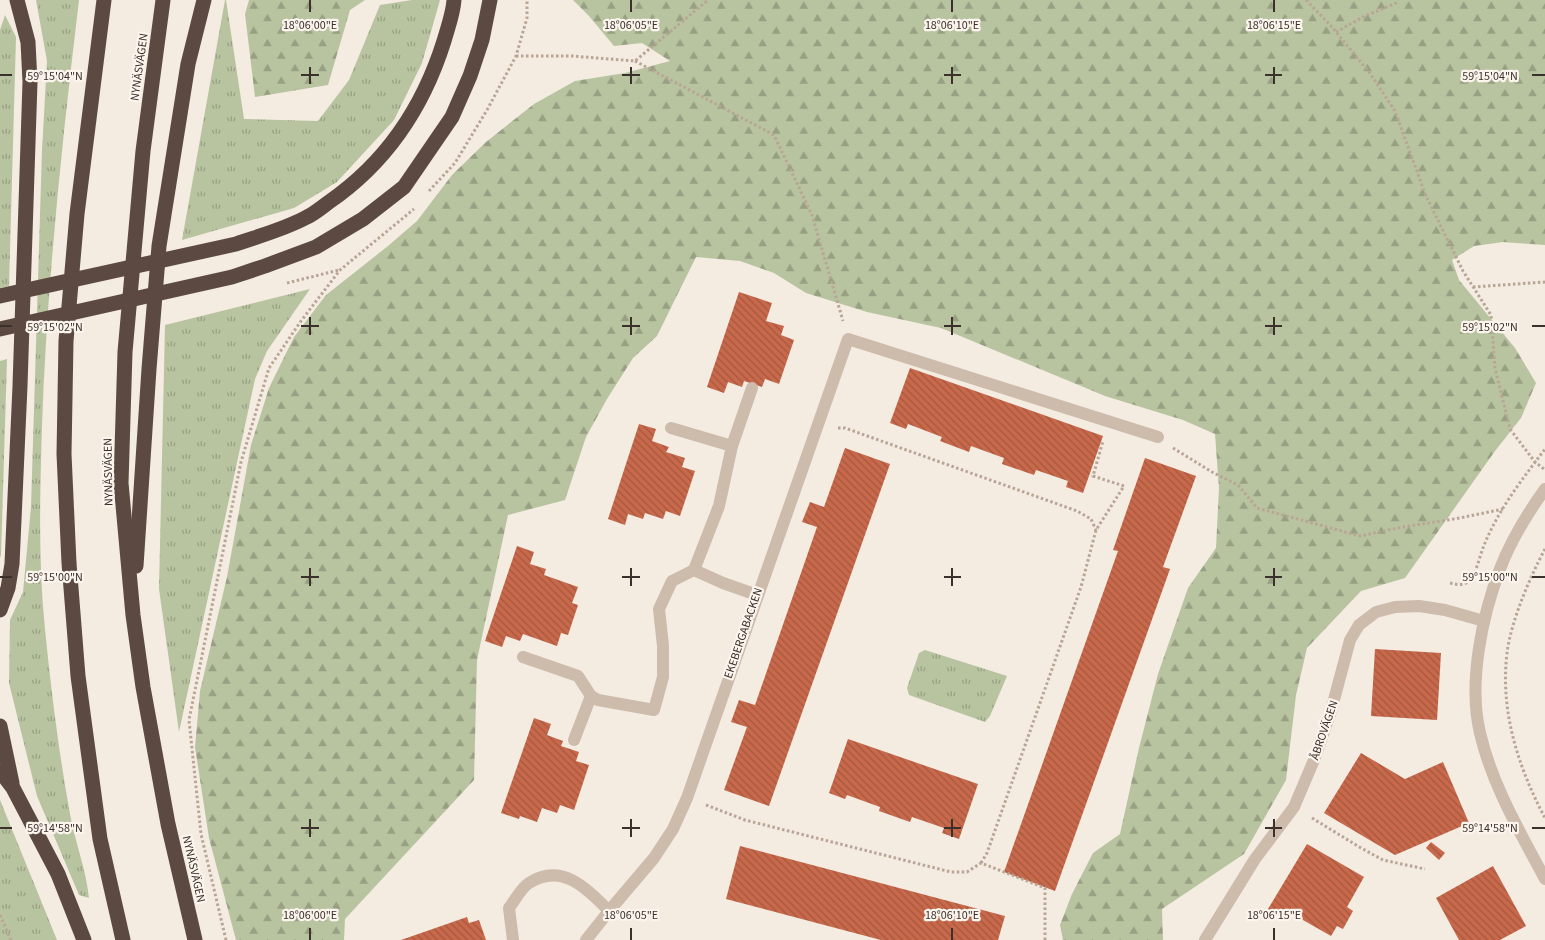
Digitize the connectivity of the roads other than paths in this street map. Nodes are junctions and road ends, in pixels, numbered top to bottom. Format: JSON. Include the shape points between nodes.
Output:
{"nodes":[{"id":1,"x":17,"y":0,"type":"edge"},
{"id":2,"x":104,"y":0,"type":"edge"},
{"id":3,"x":163,"y":0,"type":"edge"},
{"id":4,"x":204,"y":0,"type":"edge"},
{"id":5,"x":454,"y":0,"type":"edge"},
{"id":6,"x":490,"y":0,"type":"edge"},
{"id":7,"x":0,"y":296,"type":"edge"},
{"id":8,"x":0,"y":329,"type":"edge"},
{"id":9,"x":752,"y":388,"type":"dead end"},
{"id":10,"x":671,"y":428,"type":"dead end"},
{"id":11,"x":1158,"y":437,"type":"road end"},
{"id":12,"x":732,"y":446,"type":"junction"},
{"id":13,"x":1545,"y":489,"type":"edge"},
{"id":14,"x":694,"y":570,"type":"junction"},
{"id":15,"x":757,"y":595,"type":"junction"},
{"id":16,"x":0,"y":610,"type":"edge"},
{"id":17,"x":133,"y":615,"type":"junction"},
{"id":18,"x":1484,"y":621,"type":"junction"},
{"id":19,"x":523,"y":657,"type":"dead end"},
{"id":20,"x":591,"y":696,"type":"junction"},
{"id":21,"x":0,"y":726,"type":"edge"},
{"id":22,"x":574,"y":740,"type":"dead end"},
{"id":23,"x":0,"y":771,"type":"edge"},
{"id":24,"x":13,"y":788,"type":"junction"},
{"id":25,"x":1545,"y":879,"type":"edge"},
{"id":26,"x":609,"y":911,"type":"junction"},
{"id":27,"x":84,"y":940,"type":"edge"},
{"id":28,"x":123,"y":940,"type":"edge"},
{"id":29,"x":195,"y":940,"type":"edge"},
{"id":30,"x":513,"y":940,"type":"edge"},
{"id":31,"x":586,"y":940,"type":"edge"},
{"id":32,"x":1205,"y":940,"type":"edge"}],
"edges":[{"from":1,"to":16,"type":"highway","via":[[28,42],[30,82],[12,564]]},
{"from":2,"to":28,"type":"highway","via":[[77,214],[66,341],[64,454],[68,563],[78,676],[100,839]]},
{"from":3,"to":17,"type":"highway","name":"NYNÄSVÄGEN","via":[[143,151],[125,352],[121,483]]},
{"from":4,"to":17,"type":"highway","via":[[188,64],[159,246]]},
{"from":5,"to":7,"type":"highway","via":[[435,69],[404,128],[348,189],[307,217],[236,244]]},
{"from":6,"to":8,"type":"highway","via":[[482,40],[452,117],[404,187],[363,218],[316,247],[232,277]]},
{"from":9,"to":12,"type":"street"},
{"from":10,"to":12,"type":"street"},
{"from":11,"to":15,"type":"street","name":"EKEBERGABACKEN","via":[[848,339]]},
{"from":12,"to":14,"type":"street","via":[[719,506]]},
{"from":13,"to":18,"type":"street","via":[[1500,568]]},
{"from":14,"to":15,"type":"street"},
{"from":14,"to":20,"type":"street","via":[[672,581],[659,609],[663,677],[654,710]]},
{"from":15,"to":26,"type":"street","name":"EKEBERGABACKEN","via":[[673,829],[654,858]]},
{"from":17,"to":29,"type":"highway","name":"NYNÄSVÄGEN","via":[[166,814]]},
{"from":18,"to":25,"type":"street","via":[[1475,705],[1480,732],[1491,770]]},
{"from":18,"to":32,"type":"street","name":"ÅBROVÄGEN","via":[[1419,606],[1376,612],[1359,625],[1350,640],[1331,711],[1294,806],[1255,859]]},
{"from":19,"to":20,"type":"street","via":[[578,676]]},
{"from":20,"to":22,"type":"street"},
{"from":21,"to":24,"type":"highway"},
{"from":23,"to":24,"type":"highway"},
{"from":24,"to":27,"type":"highway","via":[[58,874]]},
{"from":26,"to":30,"type":"street","via":[[572,879],[548,874],[527,884],[509,908]]},
{"from":26,"to":31,"type":"street","name":"EKEBERGABACKEN"}]}
